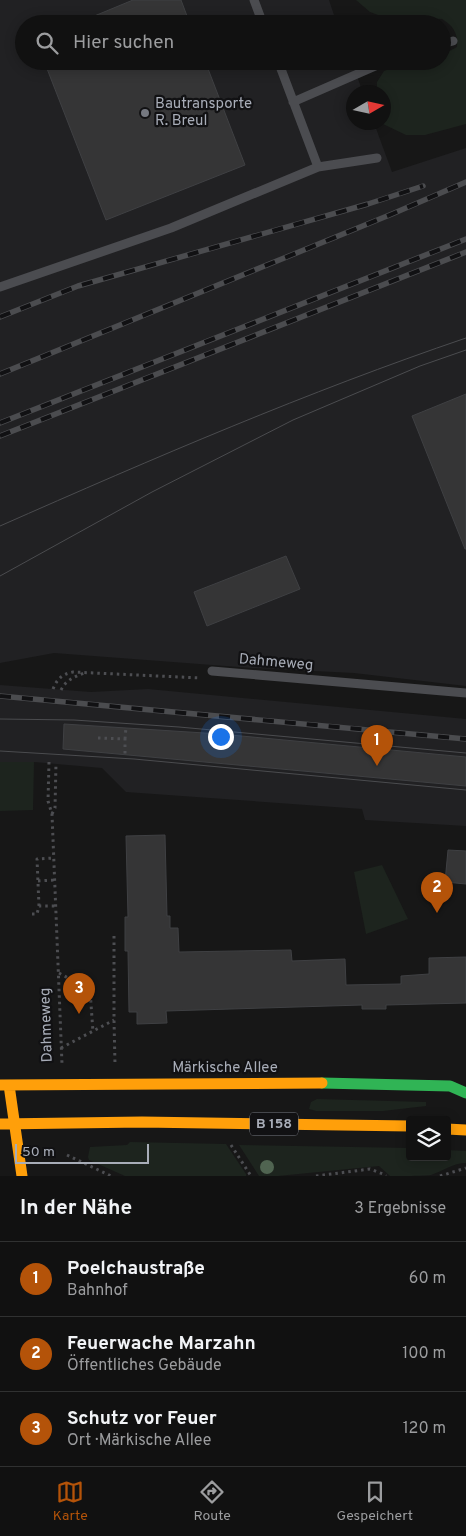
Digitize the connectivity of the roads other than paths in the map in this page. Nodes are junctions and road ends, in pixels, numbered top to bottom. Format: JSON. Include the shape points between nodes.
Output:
{"nodes":[{"id":1,"x":254,"y":0,"type":"edge"},
{"id":2,"x":260,"y":15,"type":"edge"},
{"id":3,"x":281,"y":70,"type":"edge"},
{"id":4,"x":366,"y":70,"type":"edge"},
{"id":5,"x":293,"y":102,"type":"junction"},
{"id":6,"x":377,"y":158,"type":"dead end"},
{"id":7,"x":318,"y":167,"type":"junction"},
{"id":8,"x":0,"y":287,"type":"edge"},
{"id":9,"x":212,"y":671,"type":"road end"},
{"id":10,"x":466,"y":693,"type":"edge"},
{"id":11,"x":4,"y":1085,"type":"edge"},
{"id":12,"x":466,"y":1093,"type":"edge"},
{"id":13,"x":14,"y":1123,"type":"junction"},
{"id":14,"x":0,"y":1124,"type":"edge"},
{"id":15,"x":406,"y":1126,"type":"edge"},
{"id":16,"x":451,"y":1129,"type":"edge"},
{"id":17,"x":466,"y":1130,"type":"edge"},
{"id":18,"x":22,"y":1176,"type":"edge"}],
"edges":[{"from":1,"to":2,"type":"lane"},
{"from":3,"to":5,"type":"lane"},
{"from":4,"to":5,"type":"lane"},
{"from":5,"to":7,"type":"lane"},
{"from":6,"to":7,"type":"lane"},
{"from":7,"to":8,"type":"lane","via":[[171,228]]},
{"from":9,"to":10,"type":"lane","name":"Dahmeweg"},
{"from":11,"to":12,"type":"main road","name":"Märkische Allee","via":[[318,1083],[450,1086]]},
{"from":11,"to":13,"type":"main road"},
{"from":13,"to":14,"type":"main road","number":"B 158"},
{"from":13,"to":15,"type":"main road","number":"B 158"},
{"from":13,"to":18,"type":"main road"},
{"from":16,"to":17,"type":"main road"}]}
